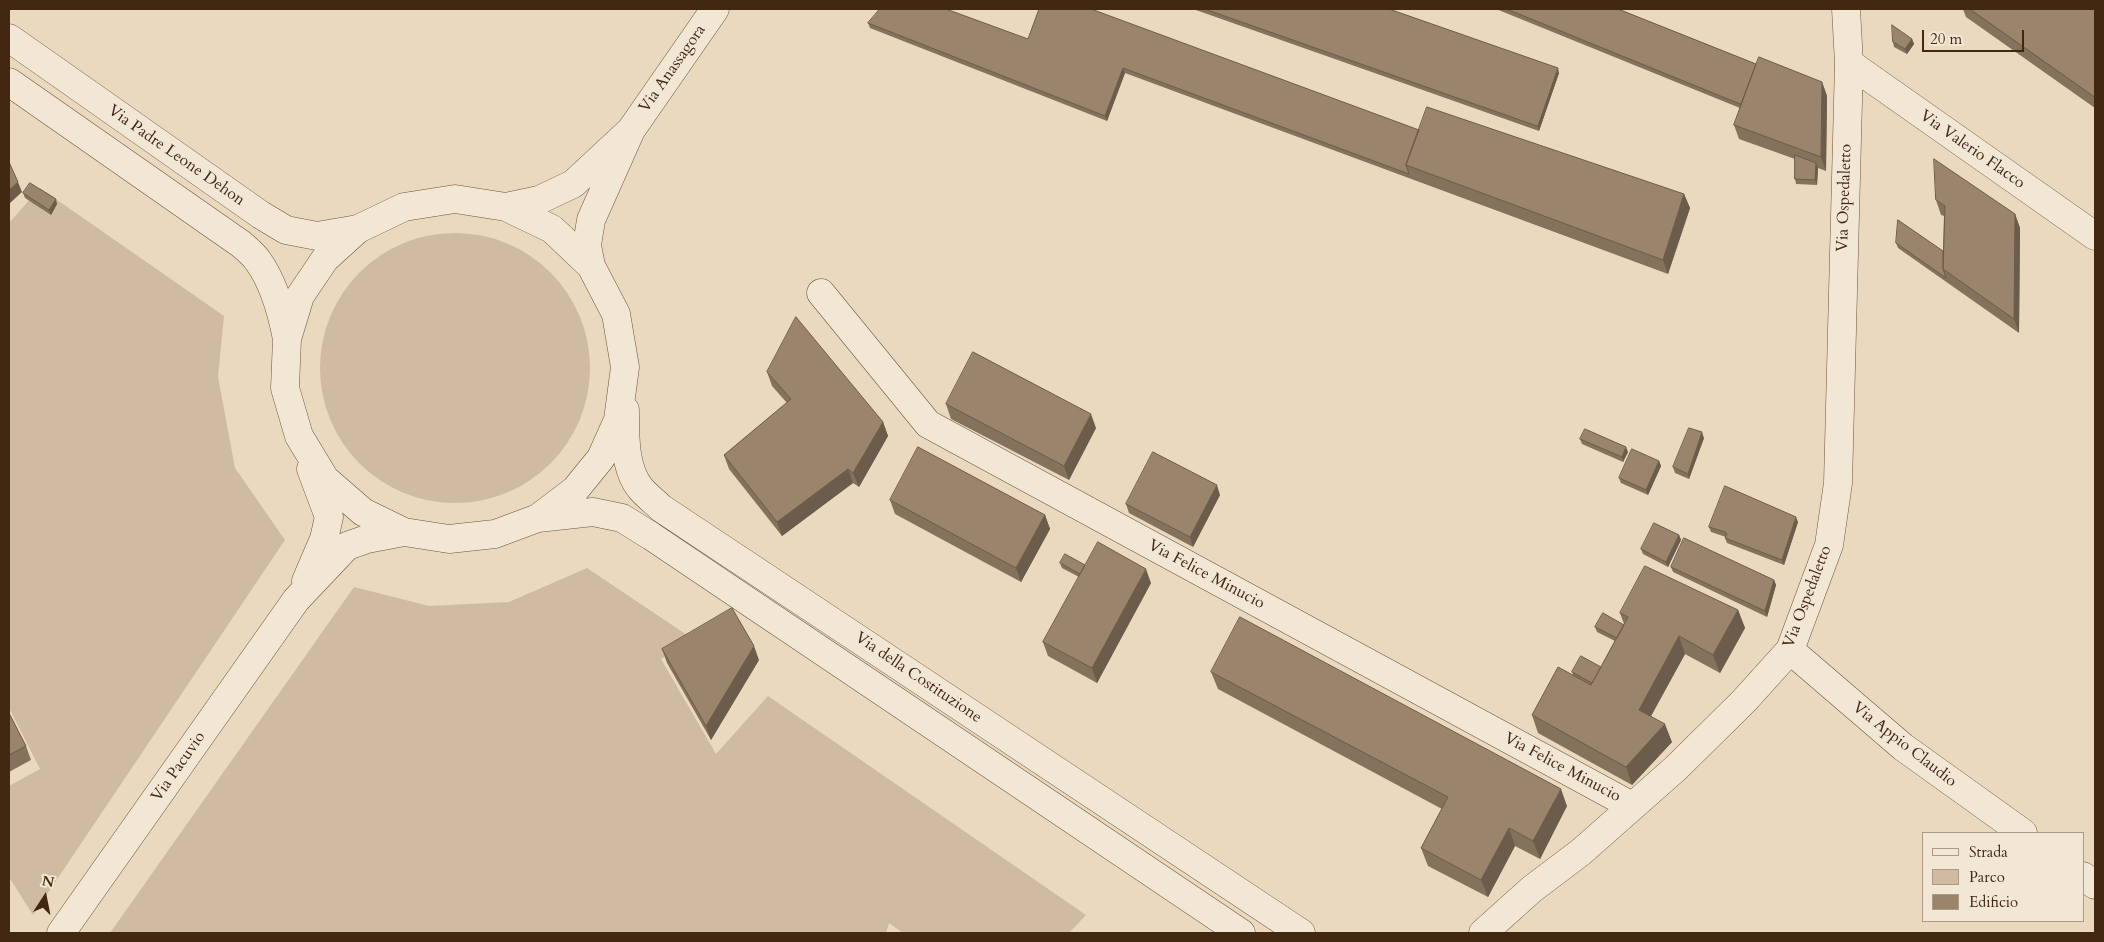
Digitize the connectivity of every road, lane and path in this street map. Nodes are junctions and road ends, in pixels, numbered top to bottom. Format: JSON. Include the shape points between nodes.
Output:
{"nodes":[{"id":1,"x":715,"y":9,"type":"edge"},
{"id":2,"x":1846,"y":9,"type":"edge"},
{"id":3,"x":9,"y":38,"type":"edge"},
{"id":4,"x":1849,"y":63,"type":"junction"},
{"id":5,"x":9,"y":82,"type":"edge"},
{"id":6,"x":631,"y":130,"type":"junction"},
{"id":7,"x":506,"y":207,"type":"junction"},
{"id":8,"x":358,"y":229,"type":"junction"},
{"id":9,"x":2095,"y":236,"type":"edge"},
{"id":10,"x":591,"y":266,"type":"junction"},
{"id":11,"x":821,"y":293,"type":"dead end"},
{"id":12,"x":287,"y":339,"type":"junction"},
{"id":13,"x":625,"y":367,"type":"junction"},
{"id":14,"x":298,"y":436,"type":"junction"},
{"id":15,"x":538,"y":518,"type":"junction"},
{"id":16,"x":404,"y":532,"type":"junction"},
{"id":17,"x":296,"y":600,"type":"junction"},
{"id":18,"x":1790,"y":650,"type":"junction"},
{"id":19,"x":1632,"y":806,"type":"junction"},
{"id":20,"x":2022,"y":832,"type":"edge"},
{"id":21,"x":2084,"y":877,"type":"edge"},
{"id":22,"x":2095,"y":885,"type":"edge"},
{"id":23,"x":61,"y":933,"type":"edge"},
{"id":24,"x":1241,"y":933,"type":"edge"},
{"id":25,"x":1301,"y":933,"type":"edge"},
{"id":26,"x":1483,"y":933,"type":"edge"}],
"edges":[{"from":1,"to":6,"type":"street","name":"Via Anassagora"},
{"from":2,"to":4,"type":"street","name":"Via Ospedaletto"},
{"from":3,"to":8,"type":"street","name":"Via Padre Leone Dehon","via":[[261,216],[286,230],[317,236]]},
{"from":4,"to":9,"type":"street","name":"Via Valerio Flacco"},
{"from":4,"to":18,"type":"street","name":"Via Ospedaletto","via":[[1838,483],[1830,545]]},
{"from":5,"to":12,"type":"street","via":[[241,244],[258,261],[268,279],[282,313]]},
{"from":6,"to":7,"type":"street","name":"Via Anassagora","via":[[573,184],[539,200]]},
{"from":6,"to":10,"type":"street","name":"Via Anassagora","via":[[590,220],[588,245]]},
{"from":7,"to":8,"type":"street","name":"Via della Costituzione","via":[[455,199],[404,207]]},
{"from":7,"to":10,"type":"street","name":"Via della Costituzione","via":[[552,229]]},
{"from":8,"to":12,"type":"street","name":"Via della Costituzione","via":[[325,259],[300,296]]},
{"from":10,"to":13,"type":"street","name":"Via della Costituzione","via":[[616,314]]},
{"from":11,"to":19,"type":"street","name":"Via Felice Minucio","via":[[928,424]]},
{"from":12,"to":14,"type":"street","name":"Via della Costituzione","via":[[285,388]]},
{"from":13,"to":15,"type":"street","name":"Via della Costituzione","via":[[618,420],[601,458],[575,490]]},
{"from":13,"to":25,"type":"street","name":"Via della Costituzione","via":[[624,441],[632,474],[640,489],[661,508]]},
{"from":14,"to":16,"type":"street","name":"Via della Costituzione","via":[[325,479],[362,512]]},
{"from":14,"to":17,"type":"street","name":"Via Pacuvio","via":[[329,517],[324,539]]},
{"from":15,"to":16,"type":"street","name":"Via della Costituzione","via":[[495,534],[459,538]]},
{"from":15,"to":24,"type":"street","name":"Via della Costituzione","via":[[593,512],[622,518]]},
{"from":16,"to":17,"type":"street","name":"Via Pacuvio","via":[[347,546]]},
{"from":17,"to":23,"type":"street","name":"Via Pacuvio"},
{"from":18,"to":19,"type":"street","name":"Via Ospedaletto","via":[[1738,708]]},
{"from":18,"to":20,"type":"street","name":"Via Appio Claudio","via":[[1903,747]]},
{"from":19,"to":26,"type":"street","name":"Via Ospedaletto"},
{"from":21,"to":22,"type":"street"}]}
